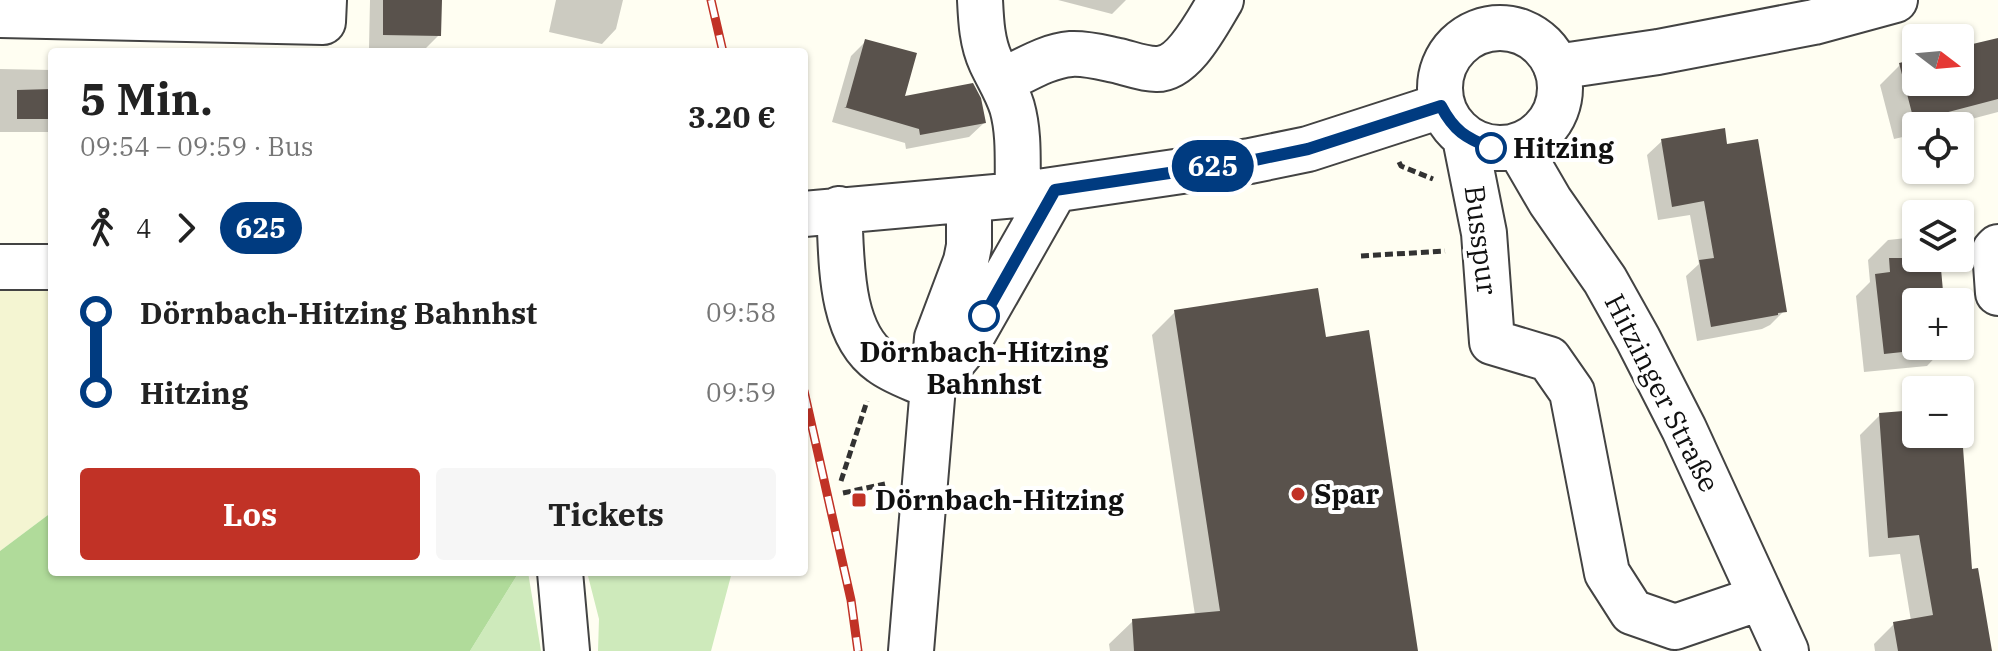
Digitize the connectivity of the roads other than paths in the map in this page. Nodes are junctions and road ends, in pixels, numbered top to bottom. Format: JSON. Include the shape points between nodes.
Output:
{"nodes":[{"id":1,"x":980,"y":0,"type":"edge"},
{"id":2,"x":1221,"y":0,"type":"edge"},
{"id":3,"x":1895,"y":0,"type":"edge"},
{"id":4,"x":324,"y":11,"type":"edge"},
{"id":5,"x":0,"y":15,"type":"edge"},
{"id":6,"x":1478,"y":15,"type":"edge"},
{"id":7,"x":1748,"y":18,"type":"edge"},
{"id":8,"x":1556,"y":67,"type":"junction"},
{"id":9,"x":1002,"y":81,"type":"junction"},
{"id":10,"x":1453,"y":122,"type":"junction"},
{"id":11,"x":1518,"y":146,"type":"junction"},
{"id":12,"x":1037,"y":192,"type":"junction"},
{"id":13,"x":969,"y":200,"type":"junction"},
{"id":14,"x":821,"y":212,"type":"edge"},
{"id":15,"x":1998,"y":247,"type":"edge"},
{"id":16,"x":0,"y":267,"type":"edge"},
{"id":17,"x":48,"y":267,"type":"edge"},
{"id":18,"x":1998,"y":293,"type":"edge"},
{"id":19,"x":932,"y":387,"type":"junction"},
{"id":20,"x":560,"y":576,"type":"edge"},
{"id":21,"x":1760,"y":598,"type":"junction"},
{"id":22,"x":567,"y":651,"type":"edge"},
{"id":23,"x":911,"y":651,"type":"edge"},
{"id":24,"x":1786,"y":651,"type":"edge"}],
"edges":[{"from":1,"to":9,"type":"street","via":[[983,37]]},
{"from":2,"to":9,"type":"street","via":[[1181,58],[1167,67],[1070,54]]},
{"from":3,"to":7,"type":"street","via":[[1814,22]]},
{"from":4,"to":5,"type":"street"},
{"from":6,"to":8,"type":"street","via":[[1535,39]]},
{"from":6,"to":10,"type":"street","via":[[1444,65],[1439,92]]},
{"from":7,"to":8,"type":"street","via":[[1658,52]]},
{"from":8,"to":11,"type":"street","via":[[1560,86],[1549,123]]},
{"from":9,"to":12,"type":"street"},
{"from":10,"to":11,"type":"street","via":[[1491,148]]},
{"from":10,"to":12,"type":"street","via":[[1250,161]]},
{"from":10,"to":21,"type":"street","name":"Busspur","via":[[1486,248],[1492,342],[1549,359],[1572,392],[1607,573],[1632,612],[1675,627]]},
{"from":11,"to":21,"type":"street","name":"Hitzinger Straße","via":[[1638,339]]},
{"from":12,"to":13,"type":"street"},
{"from":12,"to":19,"type":"street","via":[[968,343]]},
{"from":13,"to":14,"type":"street"},
{"from":13,"to":19,"type":"street","via":[[969,246],[941,323]]},
{"from":14,"to":19,"type":"street","via":[[861,340],[880,362]]},
{"from":15,"to":18,"type":"street"},
{"from":16,"to":17,"type":"street"},
{"from":19,"to":23,"type":"street"},
{"from":20,"to":22,"type":"street"},
{"from":21,"to":24,"type":"street","name":"Hitzinger Straße"}]}
